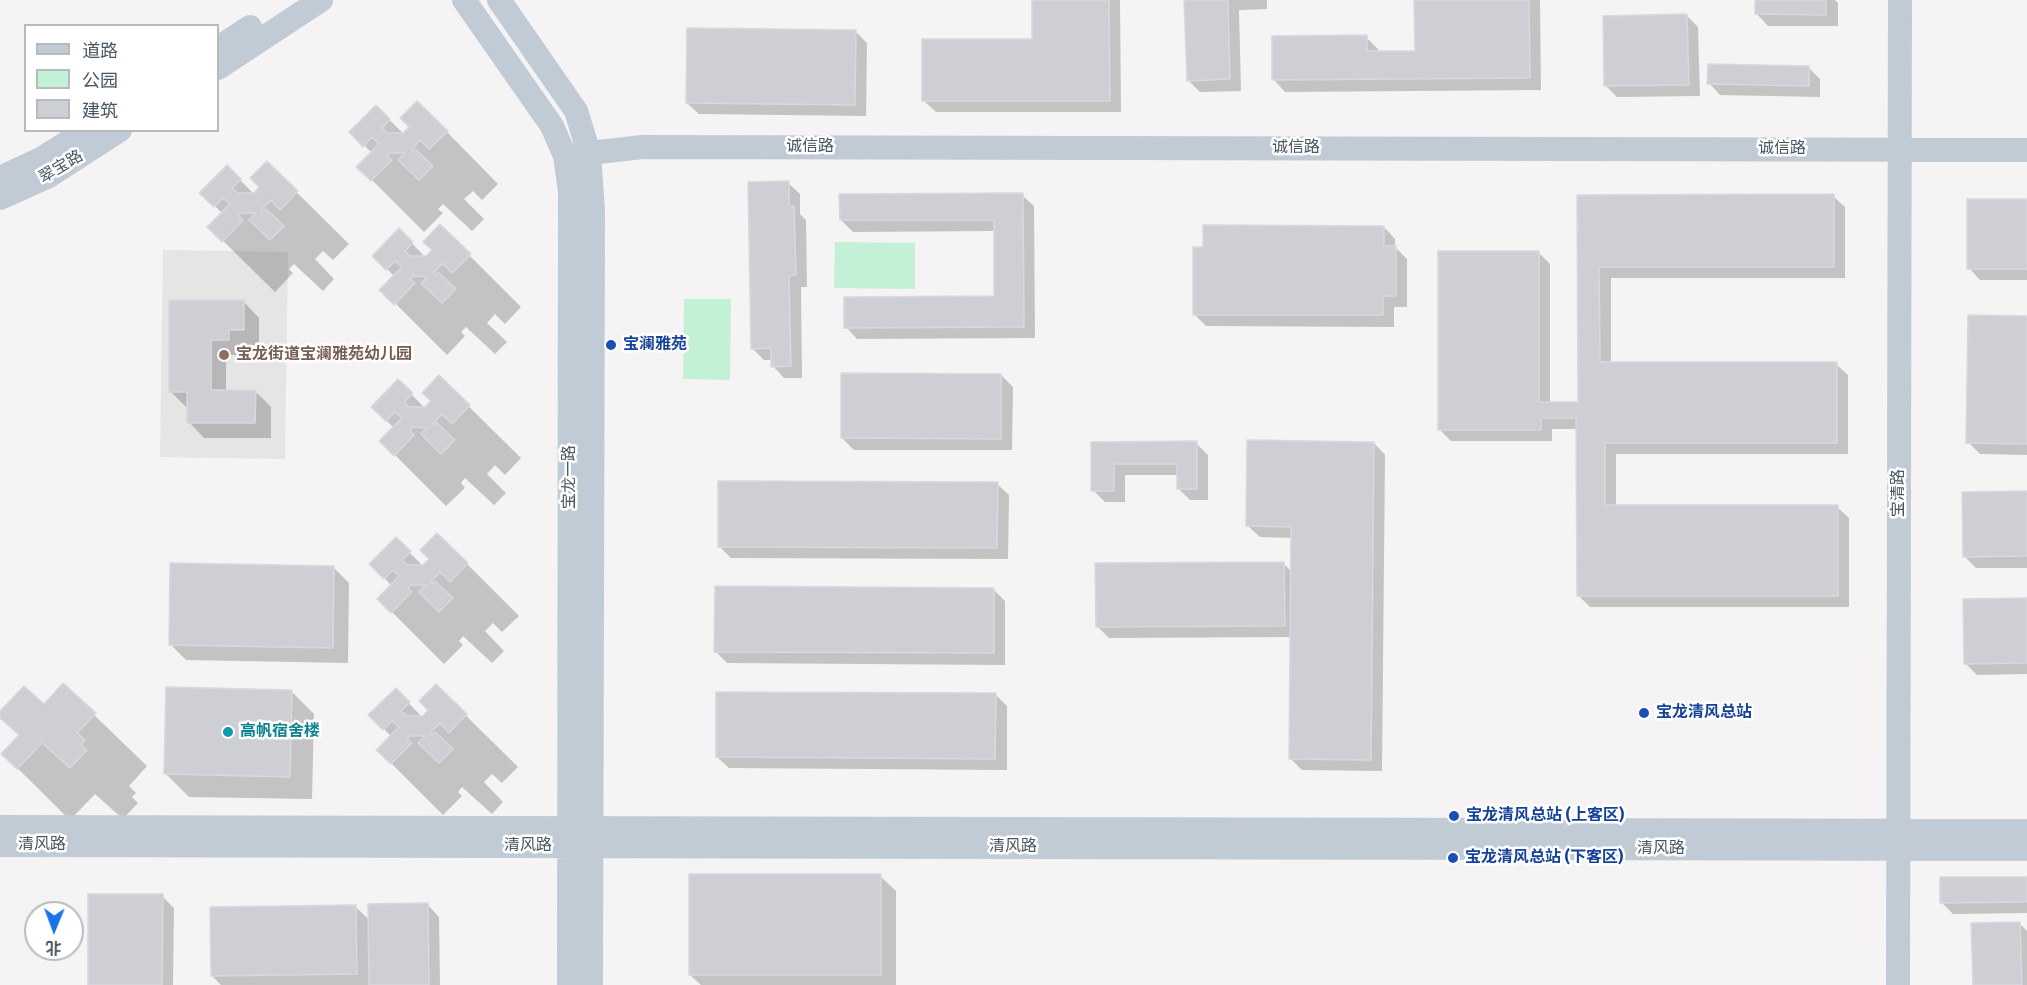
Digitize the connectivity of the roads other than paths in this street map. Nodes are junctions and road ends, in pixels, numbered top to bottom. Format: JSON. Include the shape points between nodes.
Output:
{"nodes":[{"id":1,"x":292,"y":0,"type":"edge"},
{"id":2,"x":321,"y":0,"type":"edge"},
{"id":3,"x":464,"y":0,"type":"edge"},
{"id":4,"x":499,"y":0,"type":"edge"},
{"id":5,"x":1900,"y":0,"type":"edge"},
{"id":6,"x":219,"y":47,"type":"edge"},
{"id":7,"x":219,"y":67,"type":"edge"},
{"id":8,"x":84,"y":132,"type":"edge"},
{"id":9,"x":117,"y":132,"type":"edge"},
{"id":10,"x":1900,"y":150,"type":"junction"},
{"id":11,"x":2027,"y":150,"type":"edge"},
{"id":12,"x":577,"y":154,"type":"junction"},
{"id":13,"x":0,"y":178,"type":"edge"},
{"id":14,"x":0,"y":198,"type":"edge"},
{"id":15,"x":0,"y":827,"type":"edge"},
{"id":16,"x":2027,"y":831,"type":"edge"},
{"id":17,"x":580,"y":837,"type":"junction"},
{"id":18,"x":1899,"y":840,"type":"junction"},
{"id":19,"x":0,"y":845,"type":"edge"},
{"id":20,"x":2027,"y":849,"type":"edge"},
{"id":21,"x":569,"y":985,"type":"edge"},
{"id":22,"x":591,"y":985,"type":"edge"},
{"id":23,"x":1898,"y":985,"type":"edge"}],
"edges":[{"from":1,"to":6,"type":"street"},
{"from":2,"to":7,"type":"street"},
{"from":3,"to":12,"type":"street","name":"宝龙一路","via":[[552,126]]},
{"from":4,"to":12,"type":"street","name":"宝龙一路","via":[[576,111]]},
{"from":5,"to":10,"type":"street","name":"宝清路"},
{"from":8,"to":13,"type":"street","name":"翠宝路","via":[[41,159]]},
{"from":9,"to":14,"type":"street","name":"翠宝路","via":[[49,176]]},
{"from":10,"to":11,"type":"street","name":"诚信路"},
{"from":10,"to":12,"type":"street","name":"诚信路","via":[[642,147]]},
{"from":10,"to":18,"type":"street","name":"宝清路"},
{"from":12,"to":17,"type":"street","name":"宝龙一路","via":[[593,211]]},
{"from":15,"to":17,"type":"street","name":"清风路"},
{"from":16,"to":18,"type":"street","name":"清风路"},
{"from":17,"to":18,"type":"street","name":"清风路"},
{"from":17,"to":19,"type":"street","name":"清风路"},
{"from":17,"to":21,"type":"street","name":"宝龙一路"},
{"from":17,"to":22,"type":"street","name":"宝龙一路"},
{"from":18,"to":20,"type":"street","name":"清风路"},
{"from":18,"to":23,"type":"street","name":"宝清路"}]}
